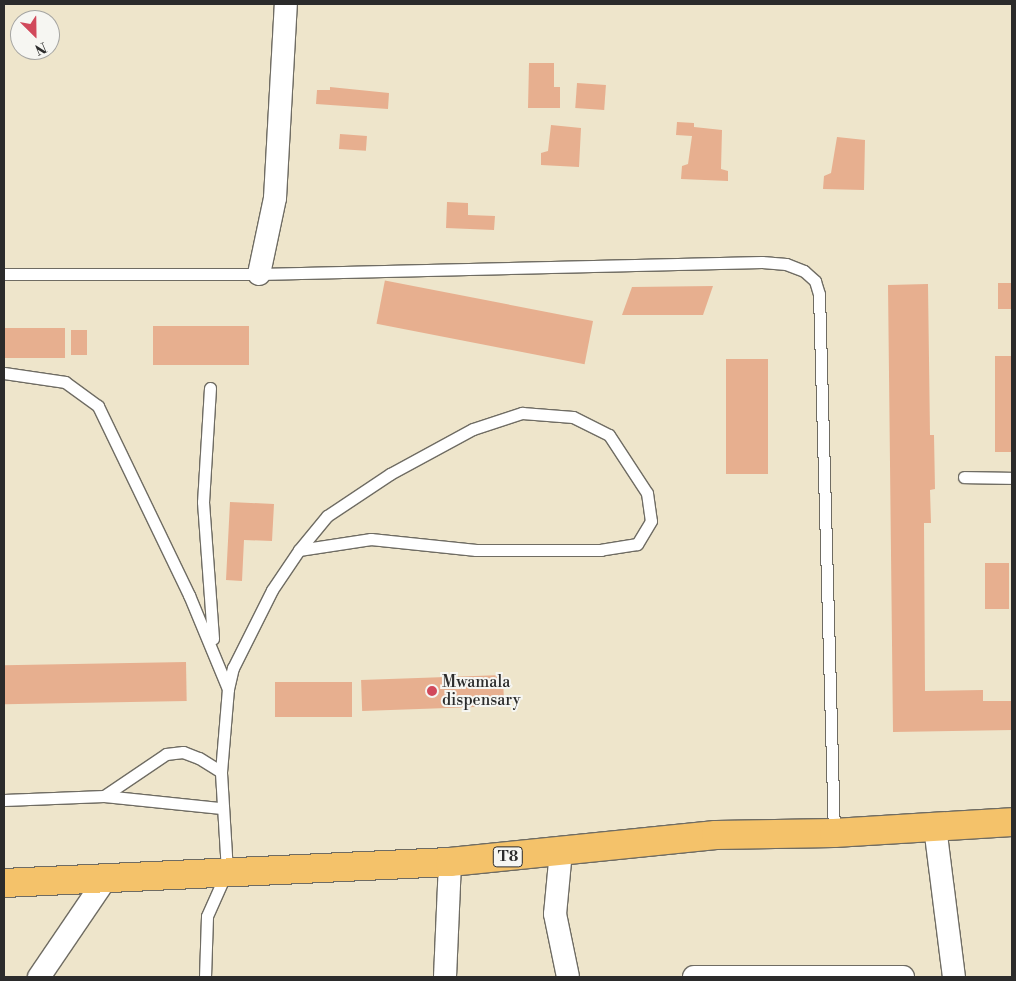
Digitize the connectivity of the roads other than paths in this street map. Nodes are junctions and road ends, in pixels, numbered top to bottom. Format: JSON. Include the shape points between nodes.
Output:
{"nodes":[{"id":1,"x":286,"y":4,"type":"edge"},
{"id":2,"x":4,"y":274,"type":"edge"},
{"id":3,"x":259,"y":274,"type":"junction"},
{"id":4,"x":4,"y":373,"type":"edge"},
{"id":5,"x":210,"y":388,"type":"dead end"},
{"id":6,"x":964,"y":477,"type":"dead end"},
{"id":7,"x":1012,"y":478,"type":"edge"},
{"id":8,"x":299,"y":550,"type":"junction"},
{"id":9,"x":213,"y":649,"type":"junction"},
{"id":10,"x":228,"y":689,"type":"junction"},
{"id":11,"x":221,"y":772,"type":"junction"},
{"id":12,"x":104,"y":796,"type":"junction"},
{"id":13,"x":4,"y":800,"type":"edge"},
{"id":14,"x":221,"y":808,"type":"junction"},
{"id":15,"x":1012,"y":822,"type":"edge"},
{"id":16,"x":935,"y":827,"type":"junction"},
{"id":17,"x":834,"y":833,"type":"junction"},
{"id":18,"x":561,"y":851,"type":"junction"},
{"id":19,"x":450,"y":862,"type":"junction"},
{"id":20,"x":227,"y":871,"type":"junction"},
{"id":21,"x":105,"y":880,"type":"junction"},
{"id":22,"x":4,"y":883,"type":"edge"},
{"id":23,"x":39,"y":977,"type":"edge"},
{"id":24,"x":204,"y":977,"type":"edge"},
{"id":25,"x":445,"y":977,"type":"edge"},
{"id":26,"x":568,"y":977,"type":"edge"},
{"id":27,"x":694,"y":977,"type":"edge"},
{"id":28,"x":903,"y":977,"type":"edge"},
{"id":29,"x":954,"y":977,"type":"edge"}],
"edges":[{"from":1,"to":3,"type":"street","via":[[275,198]]},
{"from":2,"to":3,"type":"lane"},
{"from":3,"to":17,"type":"lane","via":[[762,262],[786,264],[804,271],[815,281],[819,294]]},
{"from":4,"to":9,"type":"lane","via":[[65,382],[98,406]]},
{"from":5,"to":9,"type":"lane","via":[[204,502]]},
{"from":6,"to":7,"type":"lane"},
{"from":8,"to":8,"type":"lane","via":[[327,516],[390,474],[473,429],[522,413],[573,417],[609,435],[647,493],[651,521],[637,544],[601,550],[476,550],[371,539]]},
{"from":8,"to":10,"type":"lane","via":[[256,617],[233,668]]},
{"from":9,"to":10,"type":"lane"},
{"from":10,"to":11,"type":"lane"},
{"from":11,"to":12,"type":"lane","via":[[183,752],[166,754]]},
{"from":11,"to":14,"type":"lane"},
{"from":12,"to":13,"type":"lane"},
{"from":12,"to":14,"type":"lane"},
{"from":14,"to":20,"type":"lane"},
{"from":15,"to":16,"type":"highway","number":"T8"},
{"from":16,"to":17,"type":"highway","number":"T8"},
{"from":16,"to":29,"type":"street"},
{"from":17,"to":18,"type":"highway","number":"T8","via":[[716,835]]},
{"from":18,"to":19,"type":"highway","number":"T8"},
{"from":18,"to":26,"type":"street","via":[[555,914]]},
{"from":19,"to":20,"type":"highway","number":"T8"},
{"from":19,"to":25,"type":"street"},
{"from":20,"to":21,"type":"highway","number":"T8"},
{"from":20,"to":24,"type":"lane","via":[[207,916]]},
{"from":21,"to":22,"type":"highway","number":"T8"},
{"from":21,"to":23,"type":"street"},
{"from":27,"to":28,"type":"street"}]}
